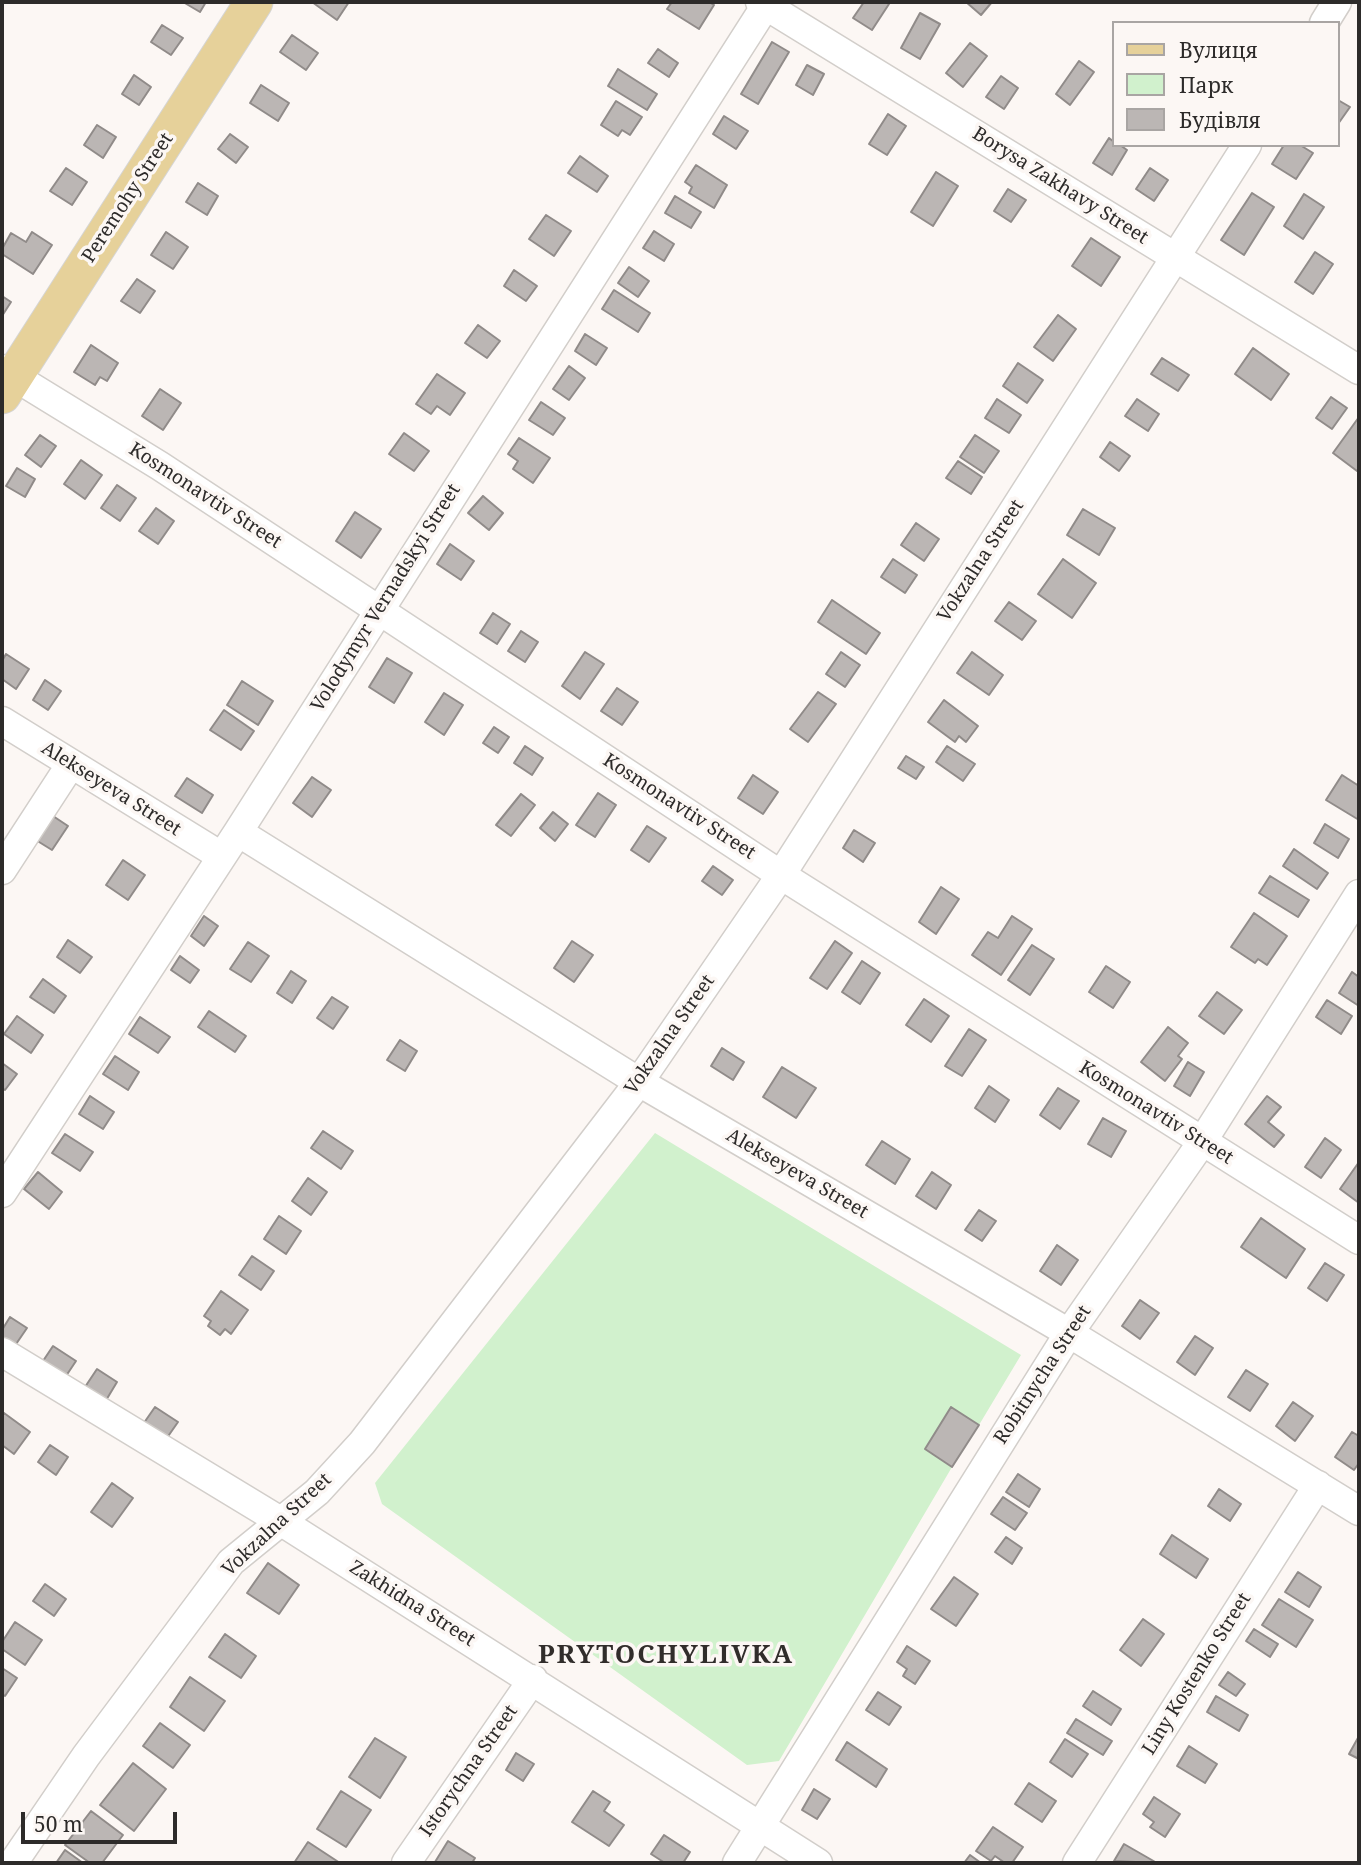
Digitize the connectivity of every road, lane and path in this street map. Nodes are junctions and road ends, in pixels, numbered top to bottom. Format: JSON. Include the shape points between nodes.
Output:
{"nodes":[{"id":1,"x":254,"y":2,"type":"edge"},
{"id":2,"x":1337,"y":2,"type":"edge"},
{"id":3,"x":765,"y":3,"type":"edge"},
{"id":4,"x":1325,"y":21,"type":"edge"},
{"id":5,"x":1246,"y":147,"type":"edge"},
{"id":6,"x":1176,"y":257,"type":"junction"},
{"id":7,"x":1359,"y":370,"type":"edge"},
{"id":8,"x":6,"y":380,"type":"edge"},
{"id":9,"x":378,"y":610,"type":"junction"},
{"id":10,"x":2,"y":721,"type":"edge"},
{"id":11,"x":71,"y":764,"type":"junction"},
{"id":12,"x":238,"y":832,"type":"junction"},
{"id":13,"x":221,"y":856,"type":"junction"},
{"id":14,"x":2,"y":870,"type":"edge"},
{"id":15,"x":781,"y":875,"type":"junction"},
{"id":16,"x":1359,"y":894,"type":"edge"},
{"id":17,"x":639,"y":1082,"type":"junction"},
{"id":18,"x":1202,"y":1142,"type":"junction"},
{"id":19,"x":2,"y":1193,"type":"edge"},
{"id":20,"x":1359,"y":1240,"type":"edge"},
{"id":21,"x":1069,"y":1333,"type":"junction"},
{"id":22,"x":2,"y":1352,"type":"edge"},
{"id":23,"x":1318,"y":1485,"type":"junction"},
{"id":24,"x":1359,"y":1511,"type":"edge"},
{"id":25,"x":282,"y":1522,"type":"junction"},
{"id":26,"x":533,"y":1679,"type":"junction"},
{"id":27,"x":761,"y":1826,"type":"junction"},
{"id":28,"x":13,"y":1863,"type":"edge"},
{"id":29,"x":406,"y":1863,"type":"edge"},
{"id":30,"x":737,"y":1863,"type":"edge"},
{"id":31,"x":818,"y":1863,"type":"edge"},
{"id":32,"x":1077,"y":1863,"type":"edge"}],
"edges":[{"from":1,"to":8,"type":"main road","name":"Peremohy Street"},
{"from":2,"to":4,"type":"street"},
{"from":3,"to":6,"type":"street","name":"Borysa Zakhavy Street"},
{"from":3,"to":9,"type":"street","name":"Volodymyr Vernadskyi Street"},
{"from":5,"to":6,"type":"street","name":"Vokzalna Street"},
{"from":6,"to":7,"type":"street","name":"Borysa Zakhavy Street"},
{"from":6,"to":15,"type":"street","name":"Vokzalna Street"},
{"from":8,"to":9,"type":"street","name":"Kosmonavtiv Street","via":[[160,466]]},
{"from":9,"to":12,"type":"street","name":"Volodymyr Vernadskyi Street"},
{"from":9,"to":15,"type":"street","name":"Kosmonavtiv Street"},
{"from":10,"to":11,"type":"street","name":"Alekseyeva Street"},
{"from":11,"to":13,"type":"street","name":"Alekseyeva Street"},
{"from":11,"to":14,"type":"street"},
{"from":12,"to":13,"type":"street","name":"Volodymyr Vernadskyi Street"},
{"from":12,"to":17,"type":"street","name":"Alekseyeva Street"},
{"from":13,"to":19,"type":"street","name":"Volodymyr Vernadskyi Street"},
{"from":15,"to":17,"type":"street","name":"Vokzalna Street"},
{"from":15,"to":18,"type":"street","name":"Kosmonavtiv Street"},
{"from":16,"to":18,"type":"street","name":"Robitnycha Street"},
{"from":17,"to":21,"type":"street","name":"Alekseyeva Street"},
{"from":17,"to":25,"type":"street","name":"Vokzalna Street","via":[[362,1443]]},
{"from":18,"to":20,"type":"street","name":"Kosmonavtiv Street"},
{"from":18,"to":21,"type":"street","name":"Robitnycha Street"},
{"from":21,"to":23,"type":"street","name":"Alekseyeva Street"},
{"from":21,"to":27,"type":"street","name":"Robitnycha Street"},
{"from":22,"to":25,"type":"street","name":"Zakhidna Street"},
{"from":23,"to":24,"type":"street","name":"Alekseyeva Street"},
{"from":23,"to":32,"type":"street","name":"Liny Kostenko Street"},
{"from":25,"to":26,"type":"street","name":"Zakhidna Street"},
{"from":25,"to":28,"type":"street","name":"Vokzalna Street","via":[[231,1562],[86,1756]]},
{"from":26,"to":27,"type":"street","name":"Zakhidna Street"},
{"from":26,"to":29,"type":"street","name":"Istorychna Street"},
{"from":27,"to":30,"type":"street","name":"Robitnycha Street"},
{"from":27,"to":31,"type":"street","name":"Zakhidna Street"}]}
